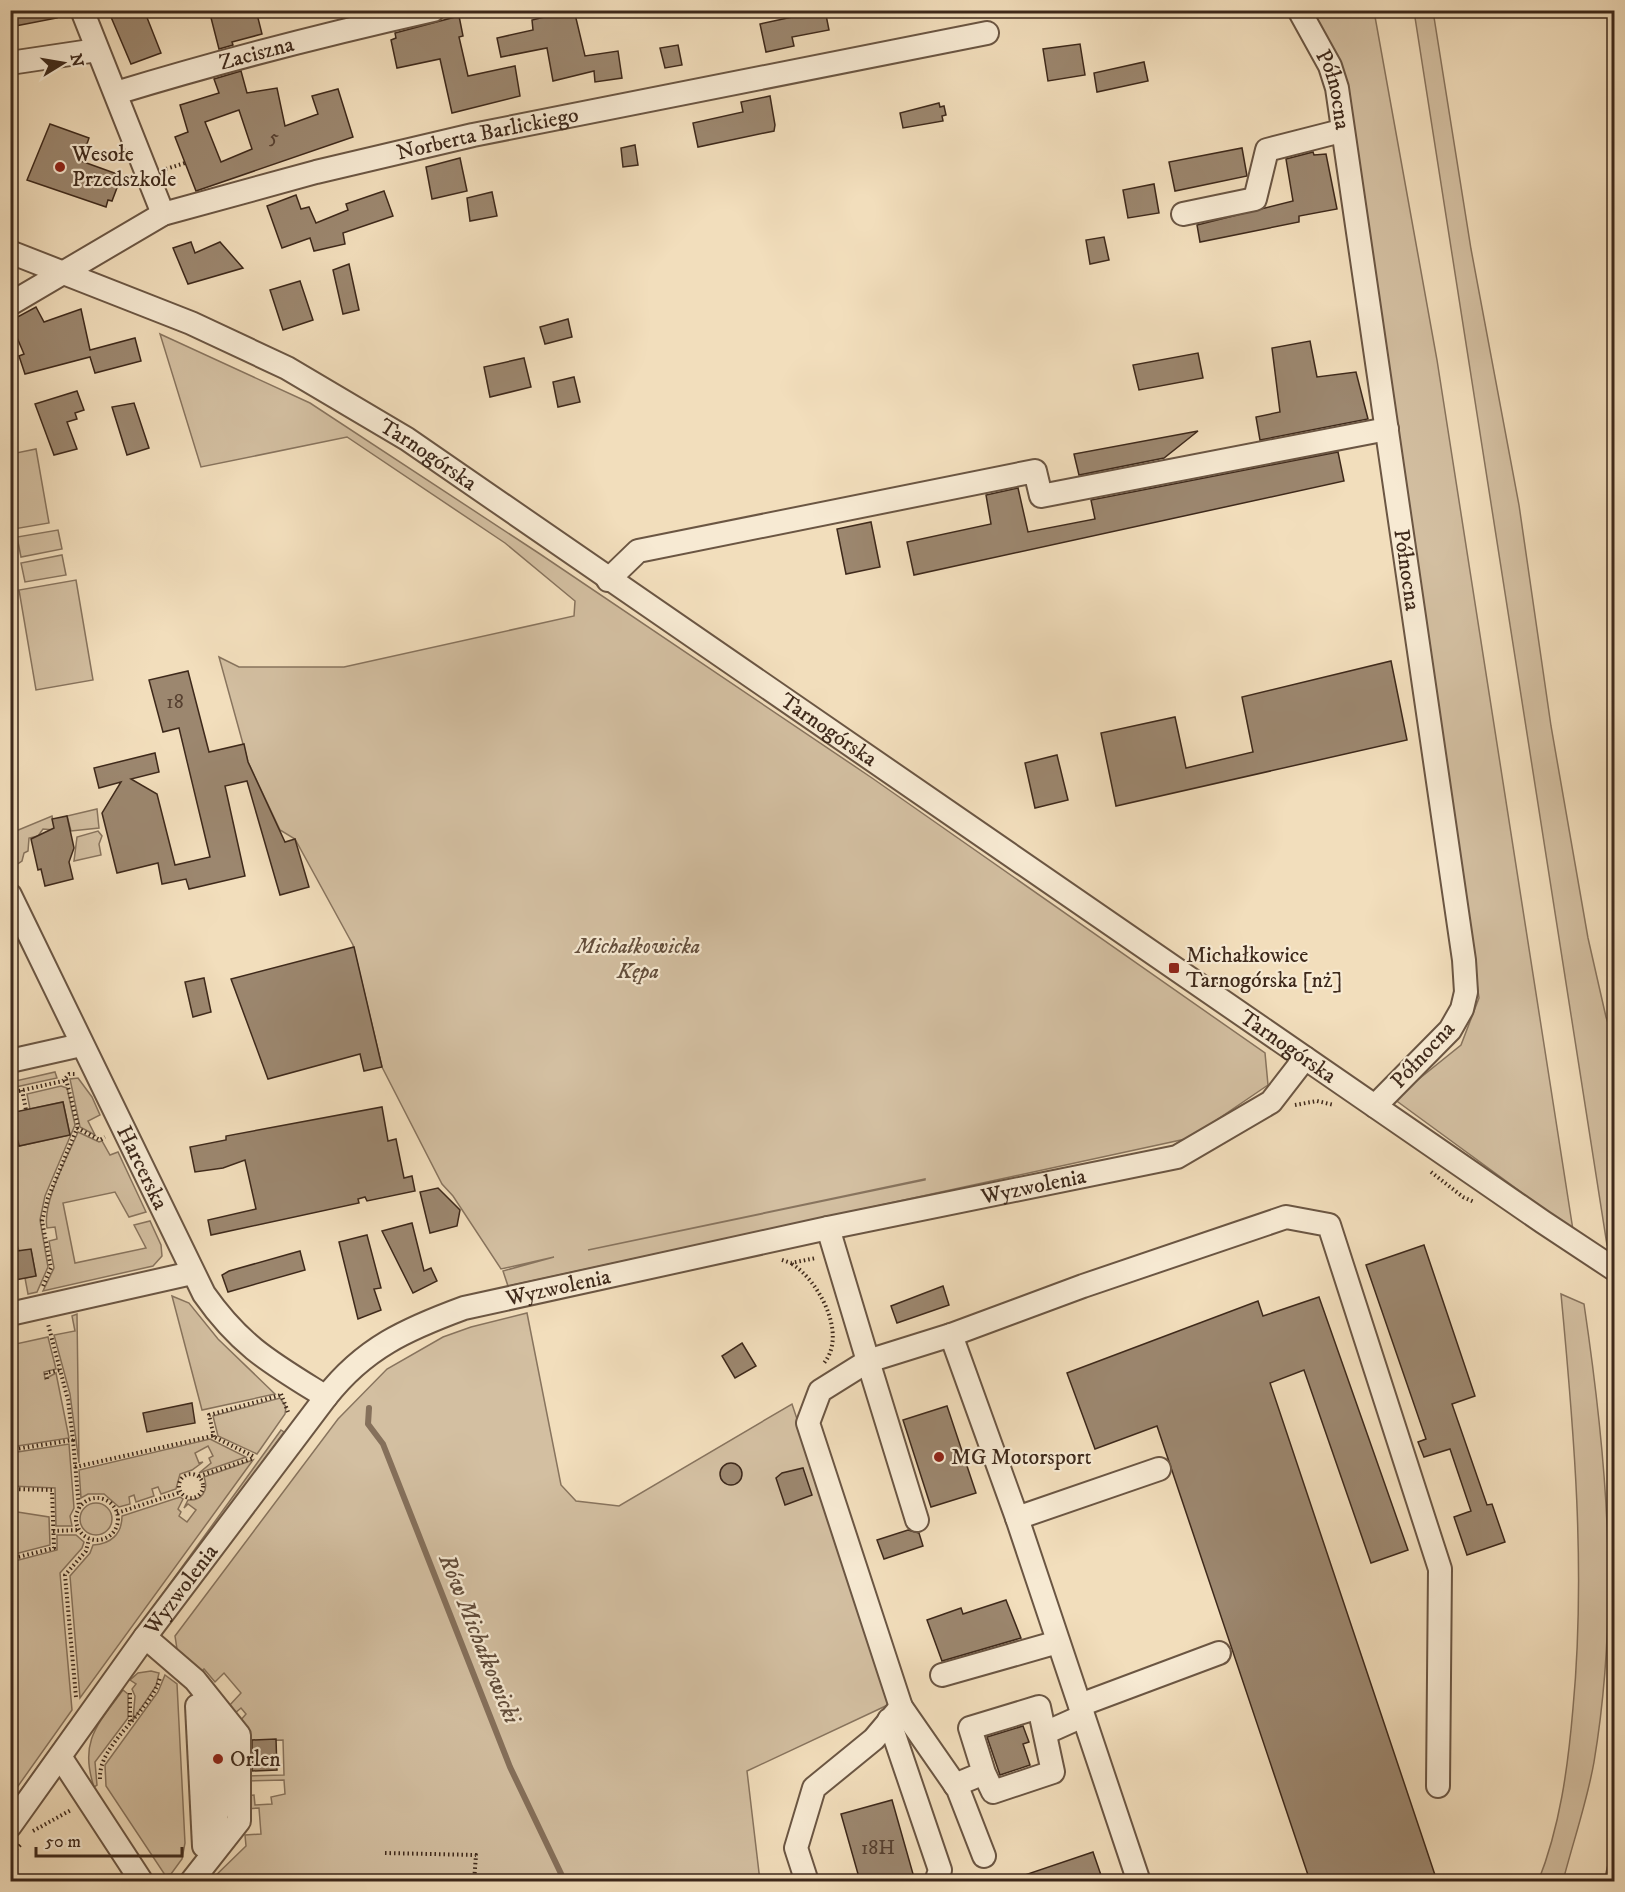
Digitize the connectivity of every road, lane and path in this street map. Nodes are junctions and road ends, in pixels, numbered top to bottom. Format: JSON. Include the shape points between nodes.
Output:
{"nodes":[{"id":1,"x":82,"y":10,"type":"edge"},
{"id":2,"x":433,"y":10,"type":"edge"},
{"id":3,"x":1299,"y":10,"type":"edge"},
{"id":4,"x":987,"y":33,"type":"dead end"},
{"id":5,"x":97,"y":50,"type":"junction"},
{"id":6,"x":10,"y":63,"type":"edge"},
{"id":7,"x":116,"y":93,"type":"junction"},
{"id":8,"x":1341,"y":131,"type":"junction"},
{"id":9,"x":184,"y":163,"type":"dead end"},
{"id":10,"x":166,"y":169,"type":"dead end"},
{"id":11,"x":163,"y":214,"type":"junction"},
{"id":12,"x":1183,"y":214,"type":"dead end"},
{"id":13,"x":10,"y":252,"type":"edge"},
{"id":14,"x":62,"y":273,"type":"junction"},
{"id":15,"x":10,"y":304,"type":"edge"},
{"id":16,"x":1388,"y":429,"type":"junction"},
{"id":17,"x":608,"y":580,"type":"junction"},
{"id":18,"x":10,"y":895,"type":"edge"},
{"id":19,"x":81,"y":1045,"type":"junction"},
{"id":20,"x":1305,"y":1058,"type":"junction"},
{"id":21,"x":10,"y":1061,"type":"edge"},
{"id":22,"x":83,"y":1076,"type":"dead end"},
{"id":23,"x":66,"y":1078,"type":"junction"},
{"id":24,"x":22,"y":1090,"type":"junction"},
{"id":25,"x":10,"y":1093,"type":"edge"},
{"id":26,"x":1292,"y":1106,"type":"dead end"},
{"id":27,"x":1341,"y":1106,"type":"dead end"},
{"id":28,"x":1375,"y":1106,"type":"junction"},
{"id":29,"x":26,"y":1110,"type":"dead end"},
{"id":30,"x":77,"y":1128,"type":"junction"},
{"id":31,"x":114,"y":1133,"type":"dead end"},
{"id":32,"x":1426,"y":1169,"type":"dead end"},
{"id":33,"x":1480,"y":1204,"type":"dead end"},
{"id":34,"x":828,"y":1228,"type":"junction"},
{"id":35,"x":791,"y":1263,"type":"dead end"},
{"id":36,"x":1614,"y":1269,"type":"edge"},
{"id":37,"x":192,"y":1274,"type":"junction"},
{"id":38,"x":40,"y":1295,"type":"dead end"},
{"id":39,"x":10,"y":1314,"type":"edge"},
{"id":40,"x":47,"y":1318,"type":"dead end"},
{"id":41,"x":951,"y":1335,"type":"junction"},
{"id":42,"x":868,"y":1361,"type":"junction"},
{"id":43,"x":821,"y":1366,"type":"dead end"},
{"id":44,"x":60,"y":1370,"type":"junction"},
{"id":45,"x":47,"y":1378,"type":"dead end"},
{"id":46,"x":277,"y":1389,"type":"dead end"},
{"id":47,"x":281,"y":1395,"type":"junction"},
{"id":48,"x":326,"y":1397,"type":"junction"},
{"id":49,"x":287,"y":1418,"type":"dead end"},
{"id":50,"x":214,"y":1438,"type":"junction"},
{"id":51,"x":73,"y":1440,"type":"junction"},
{"id":52,"x":10,"y":1450,"type":"edge"},
{"id":53,"x":255,"y":1457,"type":"junction"},
{"id":54,"x":75,"y":1467,"type":"junction"},
{"id":55,"x":251,"y":1469,"type":"dead end"},
{"id":56,"x":1159,"y":1469,"type":"dead end"},
{"id":57,"x":199,"y":1476,"type":"junction"},
{"id":58,"x":10,"y":1489,"type":"edge"},
{"id":59,"x":181,"y":1492,"type":"junction"},
{"id":60,"x":79,"y":1509,"type":"junction"},
{"id":61,"x":117,"y":1513,"type":"junction"},
{"id":62,"x":1017,"y":1518,"type":"junction"},
{"id":63,"x":917,"y":1520,"type":"dead end"},
{"id":64,"x":79,"y":1530,"type":"junction"},
{"id":65,"x":53,"y":1531,"type":"junction"},
{"id":66,"x":89,"y":1539,"type":"junction"},
{"id":67,"x":10,"y":1559,"type":"edge"},
{"id":68,"x":145,"y":1637,"type":"junction"},
{"id":69,"x":1058,"y":1642,"type":"junction"},
{"id":70,"x":1219,"y":1653,"type":"dead end"},
{"id":71,"x":167,"y":1656,"type":"junction"},
{"id":72,"x":942,"y":1675,"type":"dead end"},
{"id":73,"x":84,"y":1696,"type":"dead end"},
{"id":74,"x":1082,"y":1710,"type":"junction"},
{"id":75,"x":895,"y":1714,"type":"junction"},
{"id":76,"x":1045,"y":1733,"type":"junction"},
{"id":77,"x":61,"y":1758,"type":"junction"},
{"id":78,"x":984,"y":1773,"type":"junction"},
{"id":79,"x":955,"y":1785,"type":"junction"},
{"id":80,"x":1438,"y":1786,"type":"dead end"},
{"id":81,"x":93,"y":1791,"type":"junction"},
{"id":82,"x":22,"y":1832,"type":"edge"},
{"id":83,"x":385,"y":1853,"type":"dead end"},
{"id":84,"x":10,"y":1856,"type":"edge"},
{"id":85,"x":984,"y":1856,"type":"dead end"},
{"id":86,"x":142,"y":1881,"type":"edge"},
{"id":87,"x":191,"y":1881,"type":"edge"},
{"id":88,"x":474,"y":1881,"type":"edge"},
{"id":89,"x":807,"y":1881,"type":"edge"},
{"id":90,"x":936,"y":1881,"type":"edge"},
{"id":91,"x":1139,"y":1881,"type":"edge"}],
"edges":[{"from":1,"to":5,"type":"street"},
{"from":2,"to":7,"type":"street","name":"Zaciszna","via":[[314,37]]},
{"from":3,"to":8,"type":"street","name":"Północna","via":[[1330,66]]},
{"from":4,"to":11,"type":"street","name":"Norberta Barlickiego","via":[[473,135]]},
{"from":5,"to":6,"type":"street"},
{"from":5,"to":7,"type":"street"},
{"from":7,"to":11,"type":"street"},
{"from":8,"to":12,"type":"street","via":[[1267,150],[1256,199]]},
{"from":8,"to":16,"type":"street","name":"Północna"},
{"from":9,"to":10,"type":"path"},
{"from":11,"to":14,"type":"street","name":"Norberta Barlickiego"},
{"from":13,"to":14,"type":"street","name":"Tarnogórska"},
{"from":14,"to":15,"type":"street","name":"Norberta Barlickiego"},
{"from":14,"to":17,"type":"street","name":"Tarnogórska","via":[[191,323],[287,368],[407,439]]},
{"from":16,"to":17,"type":"street","via":[[1041,496],[1035,471],[638,551]]},
{"from":16,"to":28,"type":"street","name":"Północna","via":[[1467,992],[1450,1030]]},
{"from":17,"to":20,"type":"street","name":"Tarnogórska"},
{"from":18,"to":19,"type":"street","name":"Harcerska"},
{"from":19,"to":21,"type":"street"},
{"from":19,"to":37,"type":"street","name":"Harcerska"},
{"from":20,"to":28,"type":"street","name":"Tarnogórska"},
{"from":20,"to":34,"type":"street","name":"Wyzwolenia","via":[[1271,1102],[1177,1156]]},
{"from":22,"to":23,"type":"path","via":[[69,1074]]},
{"from":23,"to":24,"type":"path"},
{"from":23,"to":30,"type":"path"},
{"from":24,"to":25,"type":"path"},
{"from":24,"to":29,"type":"path"},
{"from":26,"to":27,"type":"path","via":[[1317,1101]]},
{"from":28,"to":36,"type":"street","name":"Tarnogórska"},
{"from":30,"to":31,"type":"path","via":[[100,1140]]},
{"from":30,"to":38,"type":"path","via":[[42,1221],[51,1268]]},
{"from":32,"to":33,"type":"path","via":[[1463,1197]]},
{"from":34,"to":42,"type":"street"},
{"from":34,"to":48,"type":"street","name":"Wyzwolenia","via":[[464,1308],[377,1346]]},
{"from":35,"to":43,"type":"path","via":[[814,1282],[833,1329],[828,1358]]},
{"from":37,"to":39,"type":"street"},
{"from":37,"to":48,"type":"street","name":"Harcerska","via":[[216,1312],[253,1351]]},
{"from":40,"to":44,"type":"path"},
{"from":41,"to":42,"type":"street"},
{"from":41,"to":62,"type":"street"},
{"from":41,"to":80,"type":"street","via":[[1286,1217],[1329,1225],[1440,1569]]},
{"from":42,"to":63,"type":"street"},
{"from":42,"to":75,"type":"street","via":[[820,1391],[808,1423]]},
{"from":44,"to":45,"type":"path","via":[[46,1373]]},
{"from":44,"to":51,"type":"path"},
{"from":46,"to":47,"type":"path"},
{"from":47,"to":49,"type":"path","via":[[287,1403]]},
{"from":47,"to":50,"type":"path","via":[[209,1415]]},
{"from":48,"to":68,"type":"street","name":"Wyzwolenia"},
{"from":50,"to":53,"type":"path"},
{"from":50,"to":54,"type":"path"},
{"from":51,"to":52,"type":"path"},
{"from":51,"to":54,"type":"path"},
{"from":53,"to":55,"type":"path","via":[[258,1459]]},
{"from":53,"to":57,"type":"path"},
{"from":54,"to":60,"type":"path"},
{"from":56,"to":62,"type":"street"},
{"from":57,"to":59,"type":"path","via":[[183,1476],[179,1483]]},
{"from":57,"to":59,"type":"path","via":[[204,1487],[200,1494],[189,1498]]},
{"from":58,"to":65,"type":"path","via":[[52,1490]]},
{"from":59,"to":61,"type":"path"},
{"from":60,"to":61,"type":"path","via":[[87,1501],[101,1498],[113,1505]]},
{"from":60,"to":64,"type":"path"},
{"from":61,"to":66,"type":"path","via":[[118,1524],[111,1536]]},
{"from":62,"to":69,"type":"street"},
{"from":64,"to":65,"type":"path"},
{"from":64,"to":66,"type":"path"},
{"from":65,"to":67,"type":"path","via":[[54,1548]]},
{"from":66,"to":73,"type":"path","via":[[86,1551],[65,1575],[77,1706]]},
{"from":68,"to":71,"type":"street"},
{"from":68,"to":77,"type":"street","name":"Wyzwolenia"},
{"from":69,"to":72,"type":"street"},
{"from":69,"to":74,"type":"street"},
{"from":70,"to":74,"type":"street"},
{"from":71,"to":81,"type":"path","via":[[158,1686],[101,1762]]},
{"from":71,"to":87,"type":"street","via":[[195,1680],[217,1736],[219,1816],[205,1862]]},
{"from":74,"to":76,"type":"street"},
{"from":74,"to":91,"type":"street"},
{"from":75,"to":79,"type":"street"},
{"from":75,"to":89,"type":"street","via":[[874,1739],[814,1788],[796,1848]]},
{"from":75,"to":90,"type":"street","via":[[940,1870]]},
{"from":76,"to":78,"type":"street","via":[[1053,1772],[993,1792]]},
{"from":76,"to":78,"type":"street","via":[[1039,1707],[970,1728]]},
{"from":77,"to":81,"type":"street"},
{"from":77,"to":82,"type":"street","name":"Wyzwolenia"},
{"from":78,"to":79,"type":"street"},
{"from":79,"to":85,"type":"street"},
{"from":81,"to":82,"type":"path","via":[[71,1810]]},
{"from":81,"to":86,"type":"street"},
{"from":82,"to":84,"type":"path"},
{"from":83,"to":88,"type":"path","via":[[476,1855]]}]}
